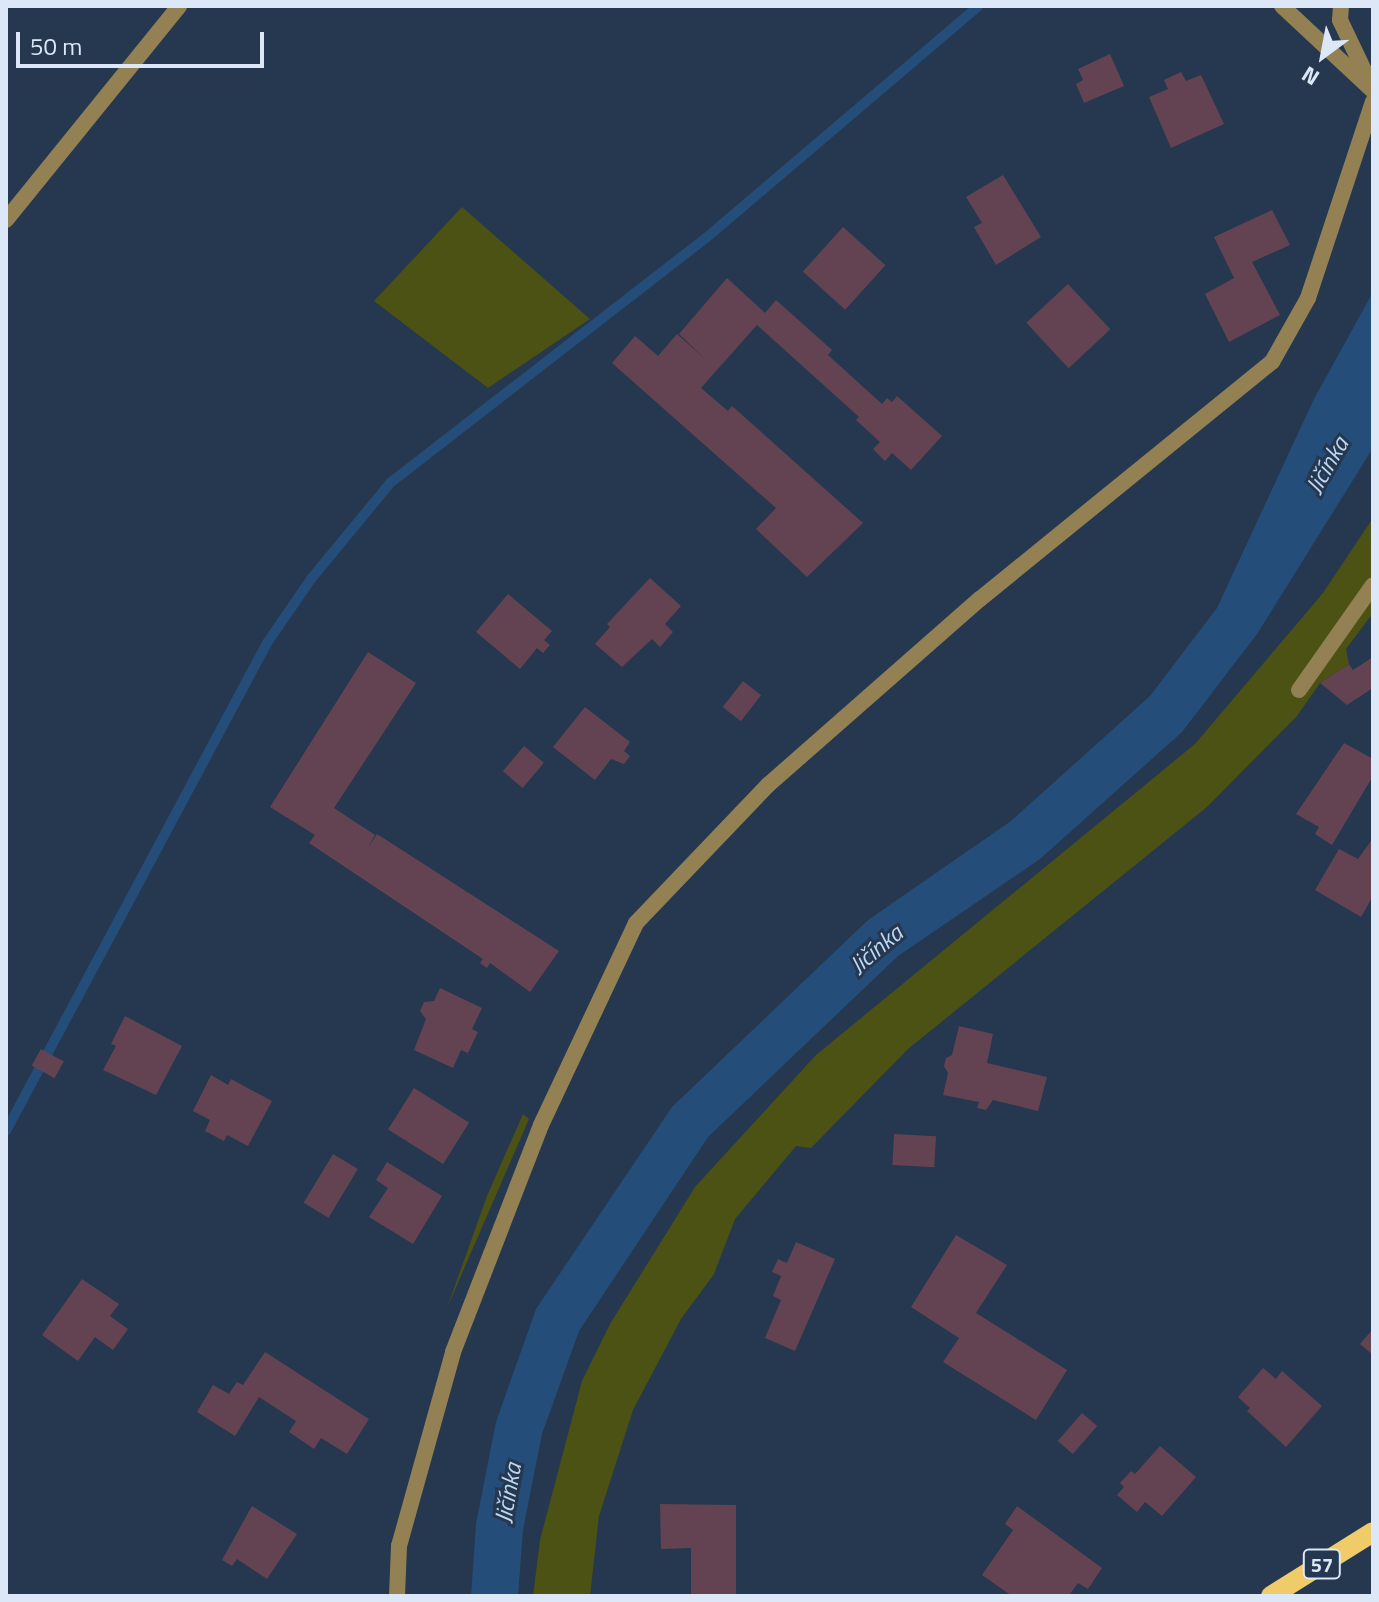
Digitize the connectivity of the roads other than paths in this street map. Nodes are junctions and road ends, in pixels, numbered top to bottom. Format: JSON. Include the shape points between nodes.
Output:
{"nodes":[{"id":1,"x":179,"y":6,"type":"edge"},
{"id":2,"x":1282,"y":6,"type":"edge"},
{"id":3,"x":1341,"y":6,"type":"edge"},
{"id":4,"x":1373,"y":90,"type":"edge"},
{"id":5,"x":1373,"y":101,"type":"edge"},
{"id":6,"x":6,"y":220,"type":"edge"},
{"id":7,"x":1373,"y":585,"type":"edge"},
{"id":8,"x":1299,"y":690,"type":"dead end"},
{"id":9,"x":1373,"y":1532,"type":"edge"},
{"id":10,"x":397,"y":1596,"type":"edge"},
{"id":11,"x":1271,"y":1596,"type":"edge"}],
"edges":[{"from":1,"to":6,"type":"street"},
{"from":2,"to":4,"type":"street"},
{"from":3,"to":4,"type":"street","via":[[1340,20]]},
{"from":5,"to":10,"type":"street","via":[[1308,298],[1272,362],[980,599],[768,785],[636,923],[541,1125],[453,1352],[399,1546]]},
{"from":7,"to":8,"type":"street"},
{"from":9,"to":11,"type":"main road","number":"57"}]}
